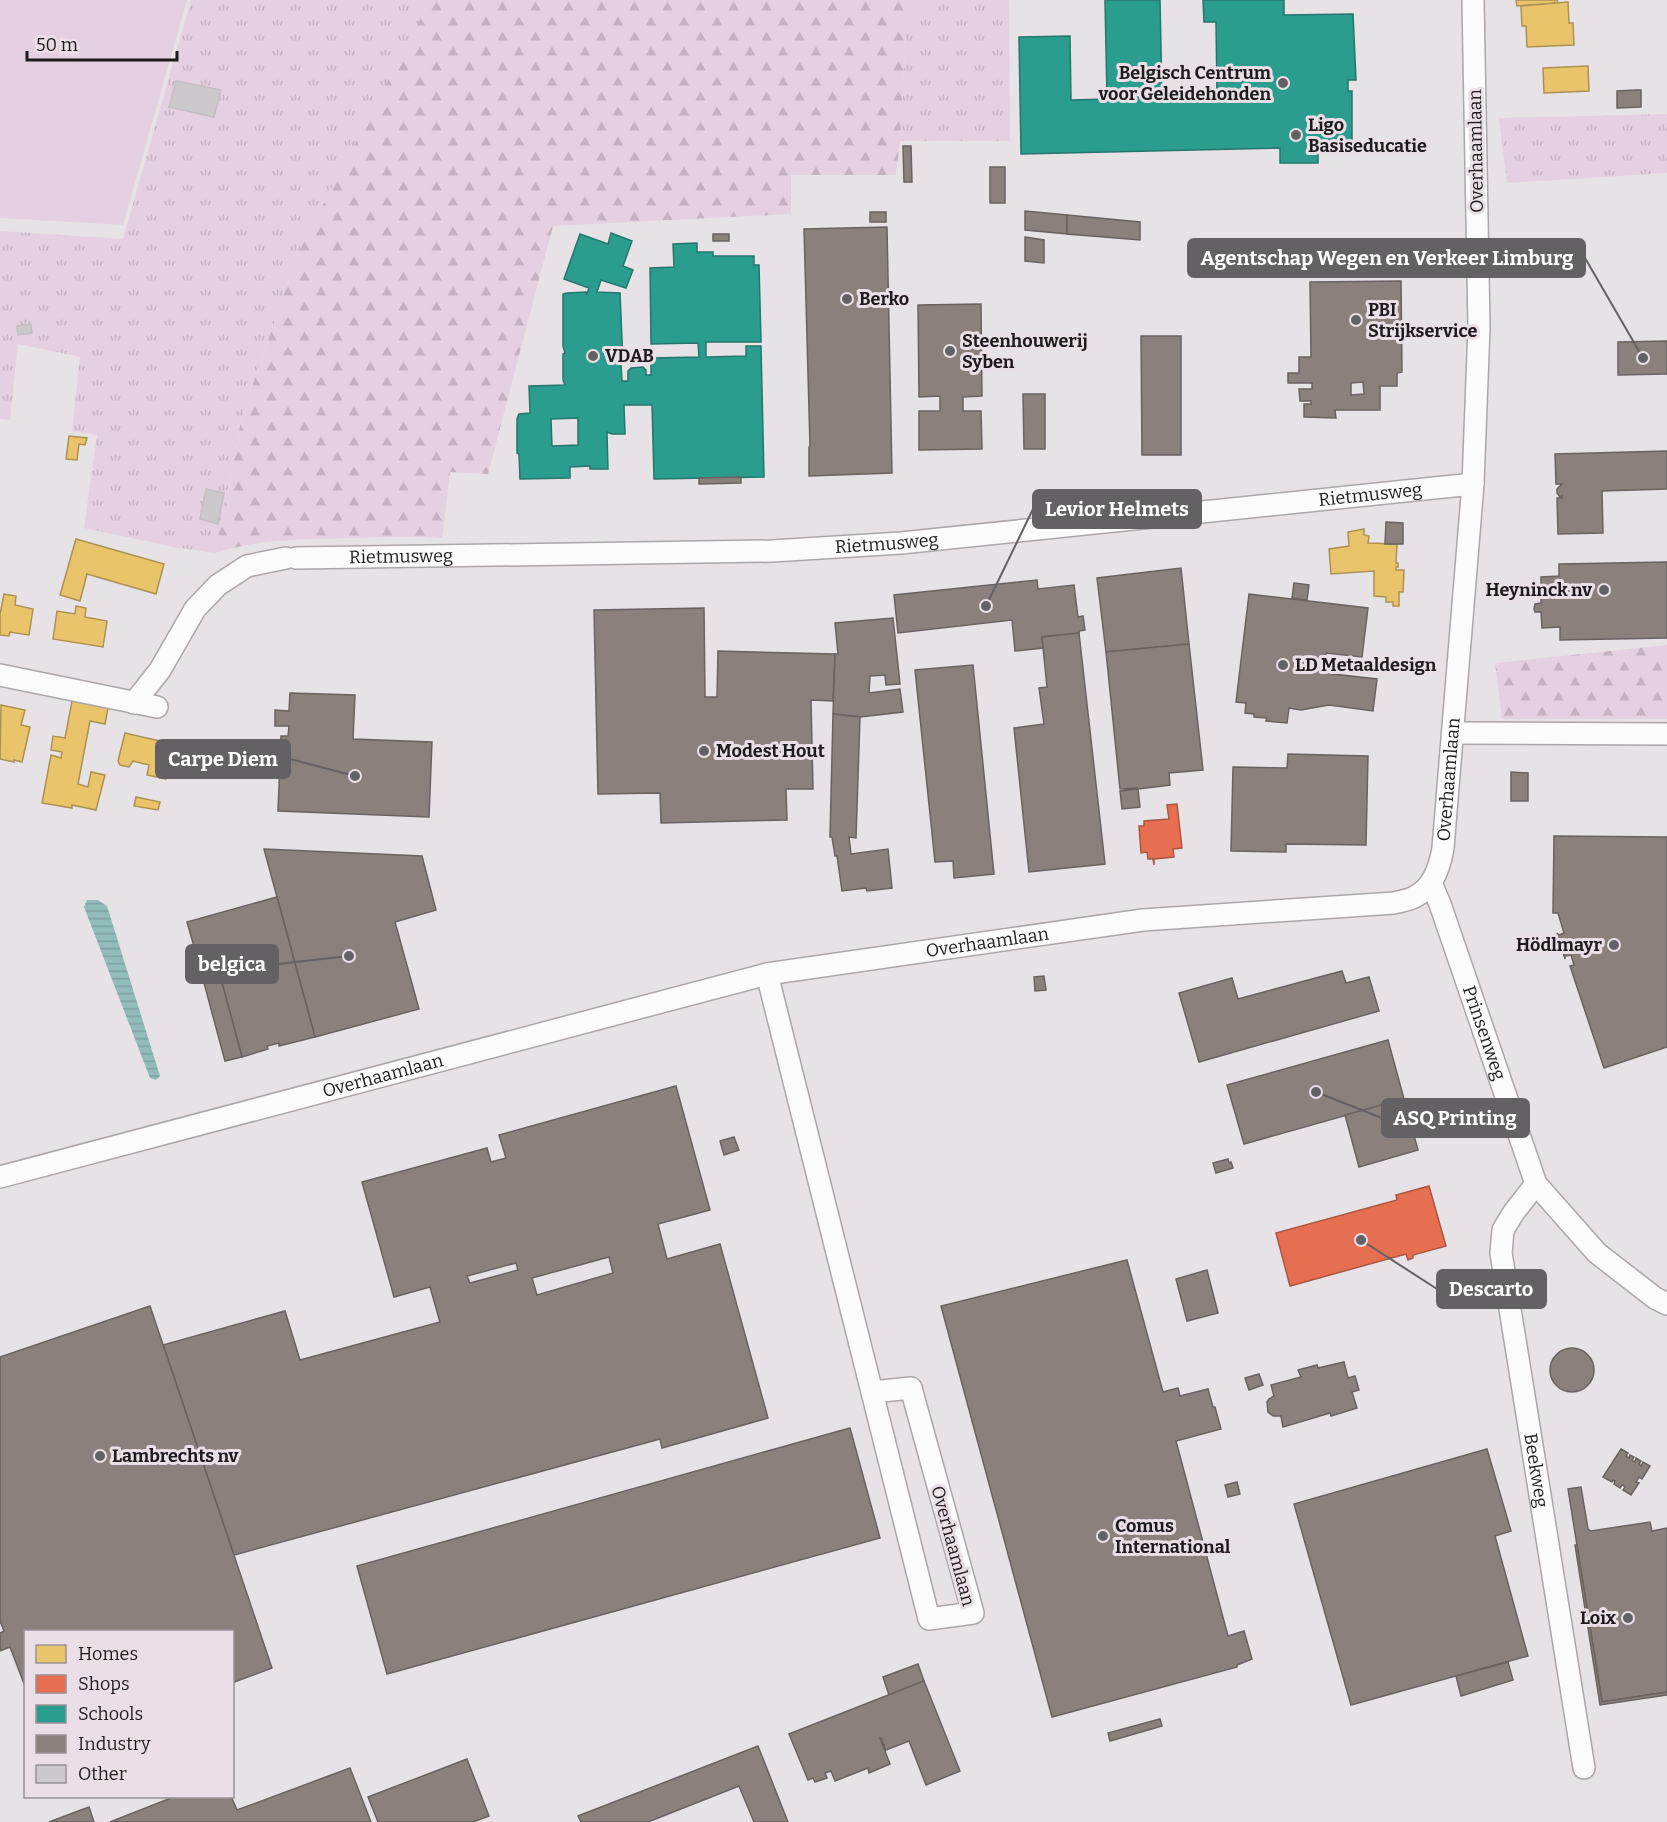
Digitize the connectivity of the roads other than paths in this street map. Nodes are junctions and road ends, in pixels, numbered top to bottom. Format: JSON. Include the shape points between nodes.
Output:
{"nodes":[{"id":1,"x":1473,"y":0,"type":"edge"},
{"id":2,"x":1473,"y":484,"type":"junction"},
{"id":3,"x":0,"y":675,"type":"edge"},
{"id":4,"x":134,"y":703,"type":"junction"},
{"id":5,"x":157,"y":707,"type":"dead end"},
{"id":6,"x":1453,"y":733,"type":"junction"},
{"id":7,"x":1667,"y":734,"type":"edge"},
{"id":8,"x":1431,"y":883,"type":"junction"},
{"id":9,"x":767,"y":974,"type":"junction"},
{"id":10,"x":0,"y":1177,"type":"edge"},
{"id":11,"x":1536,"y":1184,"type":"junction"},
{"id":12,"x":1667,"y":1304,"type":"edge"},
{"id":13,"x":872,"y":1392,"type":"junction"},
{"id":14,"x":1584,"y":1768,"type":"dead end"}],
"edges":[{"from":1,"to":2,"type":"street","name":"Overhaamlaan","via":[[1479,327]]},
{"from":2,"to":4,"type":"street","name":"Rietmusweg","via":[[901,543],[771,551],[291,558],[247,566],[218,585],[195,609],[160,670]]},
{"from":2,"to":6,"type":"street","name":"Overhaamlaan"},
{"from":3,"to":4,"type":"street"},
{"from":4,"to":5,"type":"street"},
{"from":6,"to":7,"type":"street"},
{"from":6,"to":8,"type":"street","name":"Overhaamlaan","via":[[1443,848]]},
{"from":8,"to":9,"type":"street","name":"Overhaamlaan","via":[[1418,896],[1394,903],[1143,920]]},
{"from":8,"to":11,"type":"street","name":"Prinsenweg"},
{"from":9,"to":10,"type":"street","name":"Overhaamlaan"},
{"from":9,"to":13,"type":"street","name":"Overhaamlaan"},
{"from":11,"to":12,"type":"street","name":"Prinsenweg","via":[[1597,1253]]},
{"from":11,"to":14,"type":"street","name":"Beekweg","via":[[1503,1230],[1501,1253]]},
{"from":13,"to":13,"type":"street","name":"Overhaamlaan","via":[[911,1388],[973,1613],[929,1619]]}]}
